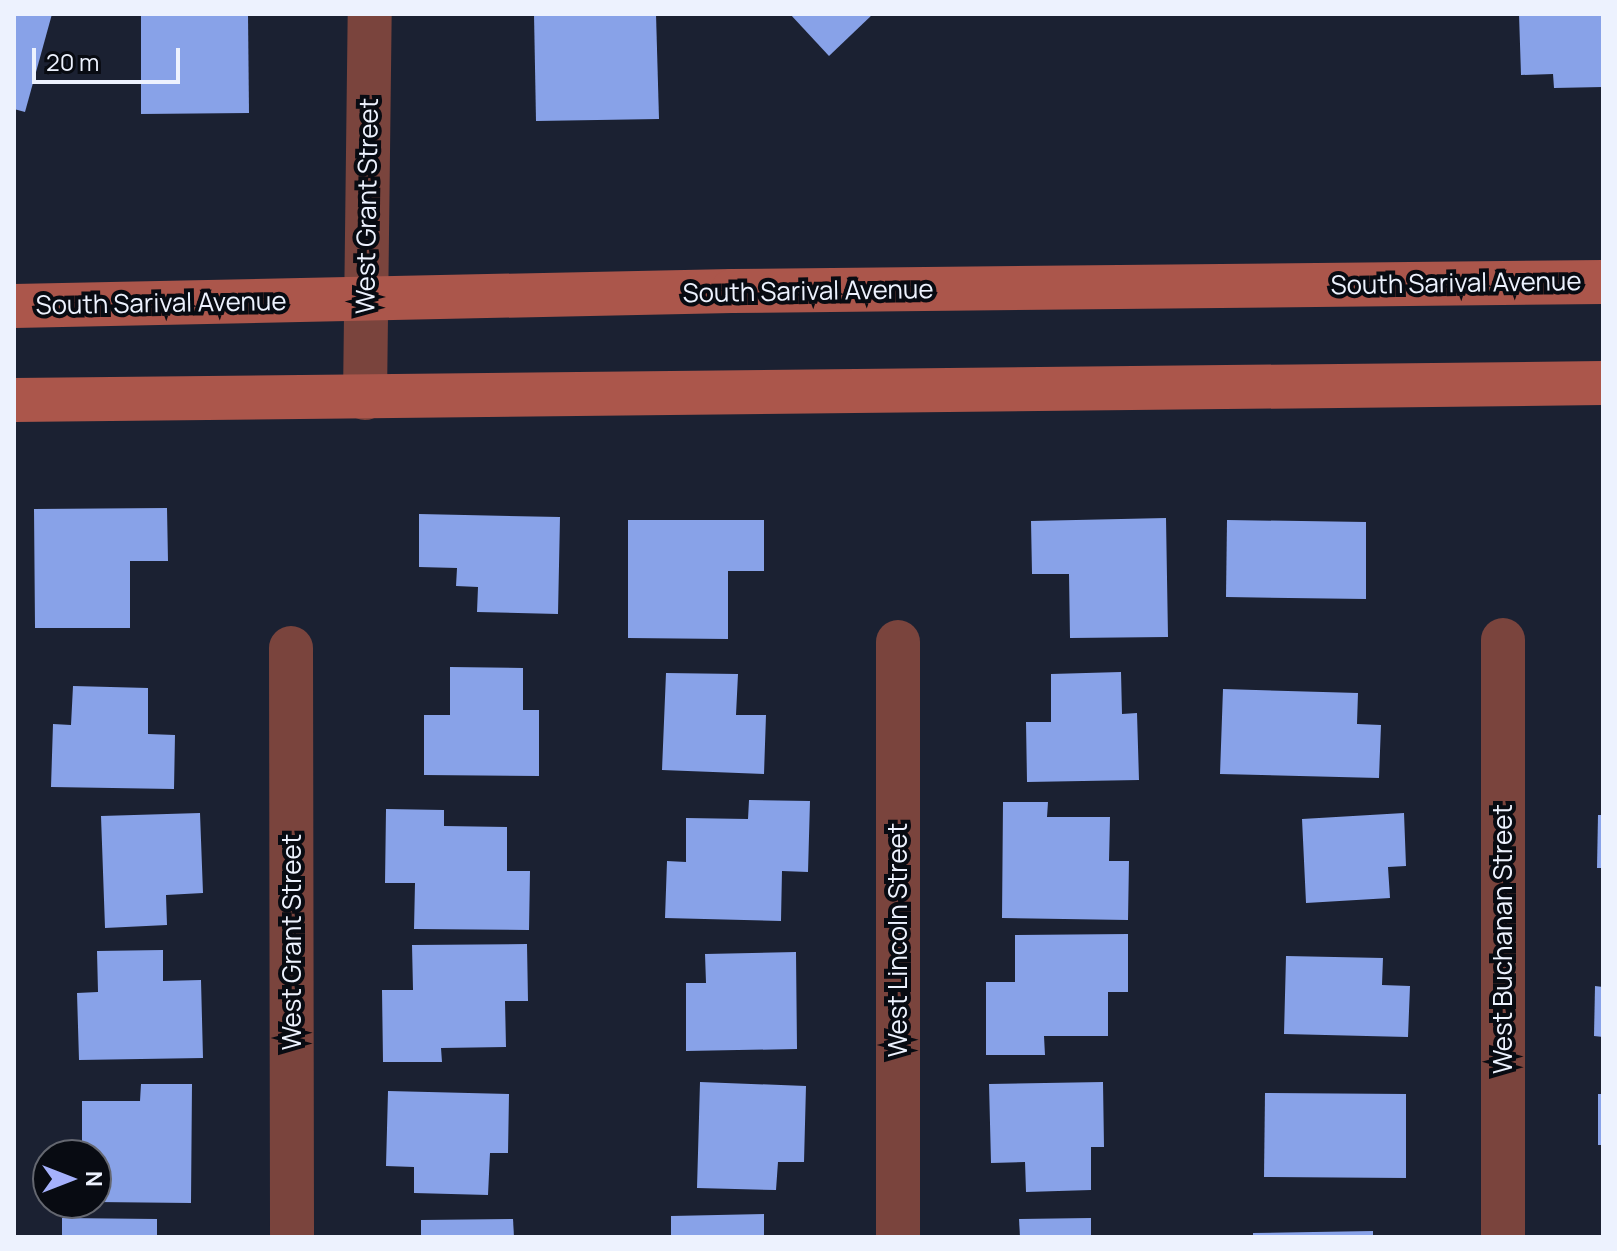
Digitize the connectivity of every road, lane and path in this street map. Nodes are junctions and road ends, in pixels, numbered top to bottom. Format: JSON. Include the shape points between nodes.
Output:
{"nodes":[{"id":1,"x":370,"y":14,"type":"edge"},
{"id":2,"x":1603,"y":282,"type":"edge"},
{"id":3,"x":366,"y":299,"type":"junction"},
{"id":4,"x":14,"y":306,"type":"edge"},
{"id":5,"x":1603,"y":383,"type":"edge"},
{"id":6,"x":365,"y":398,"type":"junction"},
{"id":7,"x":14,"y":400,"type":"edge"},
{"id":8,"x":1503,"y":640,"type":"dead end"},
{"id":9,"x":898,"y":642,"type":"dead end"},
{"id":10,"x":291,"y":648,"type":"dead end"},
{"id":11,"x":292,"y":1237,"type":"edge"},
{"id":12,"x":898,"y":1237,"type":"edge"},
{"id":13,"x":1503,"y":1237,"type":"edge"}],
"edges":[{"from":1,"to":3,"type":"street","name":"West Grant Street"},
{"from":2,"to":3,"type":"main road","name":"South Sarival Avenue"},
{"from":3,"to":4,"type":"main road","name":"South Sarival Avenue"},
{"from":3,"to":6,"type":"street","name":"West Grant Street"},
{"from":5,"to":6,"type":"main road"},
{"from":6,"to":7,"type":"main road"},
{"from":8,"to":13,"type":"street","name":"West Buchanan Street"},
{"from":9,"to":12,"type":"street","name":"West Lincoln Street"},
{"from":10,"to":11,"type":"street","name":"West Grant Street"}]}
